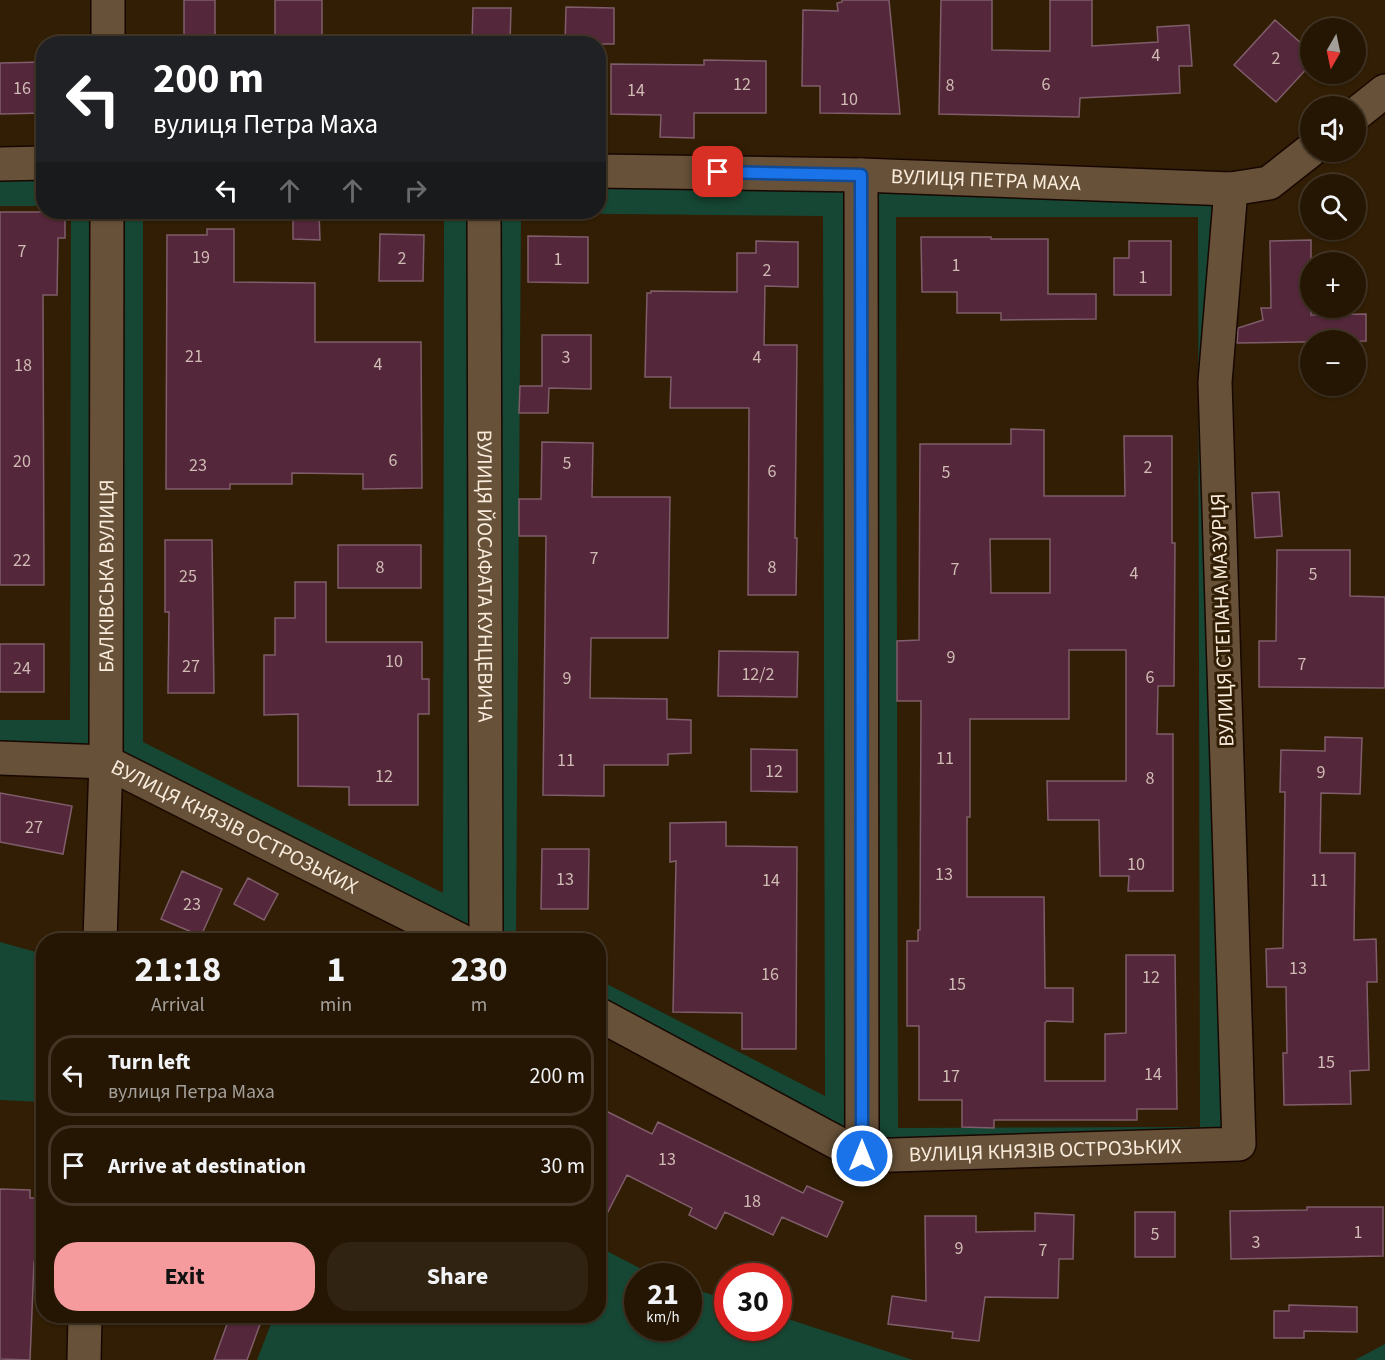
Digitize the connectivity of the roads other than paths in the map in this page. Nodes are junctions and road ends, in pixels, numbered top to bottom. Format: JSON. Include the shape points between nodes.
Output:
{"nodes":[{"id":1,"x":108,"y":0,"type":"edge"},
{"id":2,"x":108,"y":36,"type":"edge"},
{"id":3,"x":1385,"y":91,"type":"edge"},
{"id":4,"x":1366,"y":106,"type":"edge"},
{"id":5,"x":1300,"y":159,"type":"edge"},
{"id":6,"x":36,"y":163,"type":"edge"},
{"id":7,"x":0,"y":164,"type":"edge"},
{"id":8,"x":606,"y":171,"type":"edge"},
{"id":9,"x":861,"y":175,"type":"junction"},
{"id":10,"x":1231,"y":189,"type":"junction"},
{"id":11,"x":107,"y":219,"type":"edge"},
{"id":12,"x":484,"y":219,"type":"edge"},
{"id":13,"x":0,"y":758,"type":"edge"},
{"id":14,"x":106,"y":762,"type":"junction"},
{"id":15,"x":100,"y":933,"type":"edge"},
{"id":16,"x":446,"y":933,"type":"edge"},
{"id":17,"x":486,"y":933,"type":"edge"},
{"id":18,"x":606,"y":1018,"type":"edge"},
{"id":19,"x":1239,"y":1144,"type":"joint"},
{"id":20,"x":862,"y":1156,"type":"junction"},
{"id":21,"x":85,"y":1323,"type":"edge"},
{"id":22,"x":84,"y":1360,"type":"edge"}],
"edges":[{"from":1,"to":2,"type":"street"},
{"from":3,"to":4,"type":"street"},
{"from":5,"to":10,"type":"street","via":[[1269,183]]},
{"from":6,"to":7,"type":"street"},
{"from":8,"to":9,"type":"street","name":"ВУЛИЦЯ ПЕТРА МАХА"},
{"from":9,"to":10,"type":"street","name":"ВУЛИЦЯ ПЕТРА МАХА"},
{"from":9,"to":20,"type":"street"},
{"from":10,"to":19,"type":"street","name":"ВУЛИЦЯ СТЕПАНА МАЗУРЦЯ","via":[[1215,382]]},
{"from":11,"to":14,"type":"street","name":"БАЛКІВСЬКА ВУЛИЦЯ"},
{"from":12,"to":17,"type":"street","name":"ВУЛИЦЯ ЙОСАФАТА КУНЦЕВИЧА"},
{"from":13,"to":14,"type":"street","name":"ВУЛИЦЯ КНЯЗІВ ОСТРОЗЬКИХ"},
{"from":14,"to":15,"type":"street","name":"БАЛКІВСЬКА ВУЛИЦЯ"},
{"from":14,"to":16,"type":"street","name":"ВУЛИЦЯ КНЯЗІВ ОСТРОЗЬКИХ"},
{"from":18,"to":20,"type":"street"},
{"from":19,"to":20,"type":"street","name":"ВУЛИЦЯ КНЯЗІВ ОСТРОЗЬКИХ"},
{"from":21,"to":22,"type":"street"}]}
